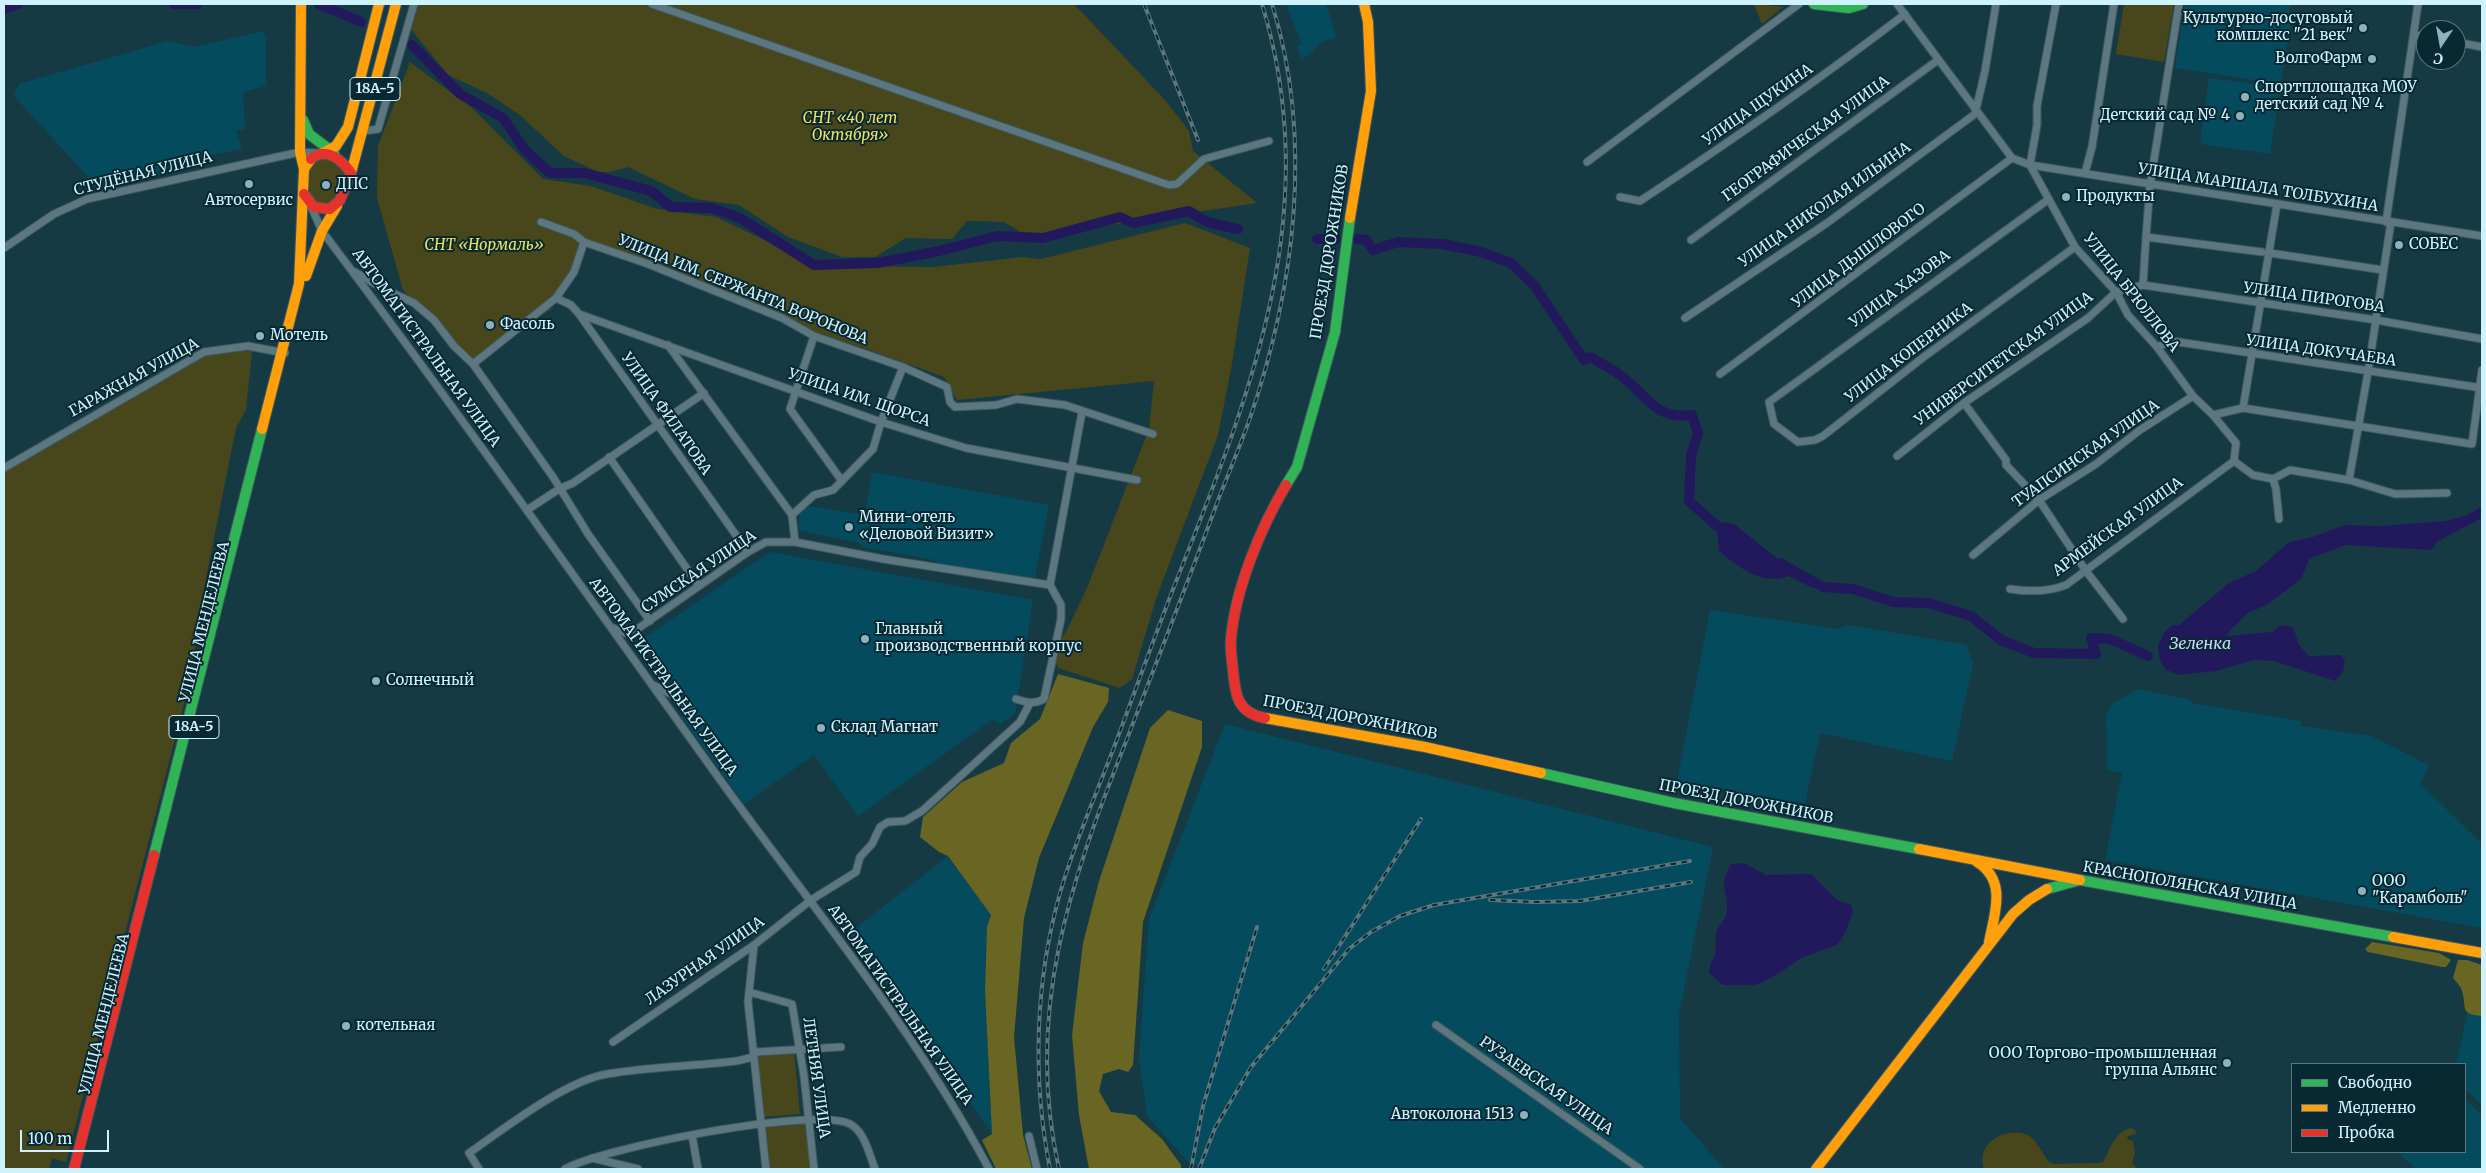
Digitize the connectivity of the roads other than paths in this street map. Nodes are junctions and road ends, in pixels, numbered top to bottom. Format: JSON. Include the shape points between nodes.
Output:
{"nodes":[{"id":1,"x":301,"y":4,"type":"edge"},
{"id":2,"x":379,"y":4,"type":"edge"},
{"id":3,"x":396,"y":4,"type":"edge"},
{"id":4,"x":414,"y":4,"type":"edge"},
{"id":5,"x":652,"y":4,"type":"edge"},
{"id":6,"x":1364,"y":4,"type":"edge"},
{"id":7,"x":1799,"y":4,"type":"edge"},
{"id":8,"x":1814,"y":4,"type":"edge"},
{"id":9,"x":1863,"y":4,"type":"edge"},
{"id":10,"x":1898,"y":4,"type":"edge"},
{"id":11,"x":1996,"y":4,"type":"edge"},
{"id":12,"x":2056,"y":4,"type":"edge"},
{"id":13,"x":2114,"y":4,"type":"edge"},
{"id":14,"x":2179,"y":4,"type":"edge"},
{"id":15,"x":2418,"y":4,"type":"edge"},
{"id":16,"x":1905,"y":14,"type":"junction"},
{"id":17,"x":2414,"y":35,"type":"joint"},
{"id":18,"x":2466,"y":44,"type":"edge"},
{"id":19,"x":2482,"y":46,"type":"edge"},
{"id":20,"x":1938,"y":60,"type":"junction"},
{"id":21,"x":1978,"y":111,"type":"junction"},
{"id":22,"x":301,"y":114,"type":"junction"},
{"id":23,"x":364,"y":131,"type":"junction"},
{"id":24,"x":1269,"y":141,"type":"dead end"},
{"id":25,"x":325,"y":151,"type":"junction"},
{"id":26,"x":300,"y":152,"type":"junction"},
{"id":27,"x":2012,"y":158,"type":"junction"},
{"id":28,"x":1587,"y":162,"type":"dead end"},
{"id":29,"x":2030,"y":165,"type":"junction"},
{"id":30,"x":304,"y":169,"type":"junction"},
{"id":31,"x":2085,"y":173,"type":"junction"},
{"id":32,"x":352,"y":174,"type":"junction"},
{"id":33,"x":2150,"y":185,"type":"junction"},
{"id":34,"x":304,"y":194,"type":"junction"},
{"id":35,"x":1620,"y":197,"type":"dead end"},
{"id":36,"x":2049,"y":199,"type":"junction"},
{"id":37,"x":310,"y":204,"type":"junction"},
{"id":38,"x":2277,"y":204,"type":"junction"},
{"id":39,"x":336,"y":206,"type":"junction"},
{"id":40,"x":541,"y":222,"type":"dead end"},
{"id":41,"x":2388,"y":222,"type":"junction"},
{"id":42,"x":322,"y":230,"type":"junction"},
{"id":43,"x":2482,"y":236,"type":"edge"},
{"id":44,"x":2146,"y":237,"type":"junction"},
{"id":45,"x":1691,"y":240,"type":"dead end"},
{"id":46,"x":584,"y":242,"type":"junction"},
{"id":47,"x":2075,"y":247,"type":"junction"},
{"id":48,"x":4,"y":248,"type":"edge"},
{"id":49,"x":2266,"y":253,"type":"junction"},
{"id":50,"x":351,"y":270,"type":"junction"},
{"id":51,"x":2383,"y":270,"type":"junction"},
{"id":52,"x":2142,"y":285,"type":"junction"},
{"id":53,"x":2116,"y":292,"type":"junction"},
{"id":54,"x":556,"y":298,"type":"junction"},
{"id":55,"x":2260,"y":304,"type":"junction"},
{"id":56,"x":579,"y":314,"type":"junction"},
{"id":57,"x":1685,"y":318,"type":"dead end"},
{"id":58,"x":2376,"y":320,"type":"junction"},
{"id":59,"x":814,"y":336,"type":"junction"},
{"id":60,"x":2482,"y":339,"type":"edge"},
{"id":61,"x":668,"y":344,"type":"junction"},
{"id":62,"x":2157,"y":347,"type":"junction"},
{"id":63,"x":285,"y":353,"type":"junction"},
{"id":64,"x":2251,"y":355,"type":"junction"},
{"id":65,"x":473,"y":364,"type":"junction"},
{"id":66,"x":903,"y":367,"type":"junction"},
{"id":67,"x":2482,"y":370,"type":"edge"},
{"id":68,"x":2368,"y":372,"type":"junction"},
{"id":69,"x":1720,"y":374,"type":"dead end"},
{"id":70,"x":2481,"y":388,"type":"edge"},
{"id":71,"x":796,"y":391,"type":"junction"},
{"id":72,"x":704,"y":393,"type":"junction"},
{"id":73,"x":2193,"y":396,"type":"junction"},
{"id":74,"x":1769,"y":402,"type":"joint"},
{"id":75,"x":1964,"y":403,"type":"junction"},
{"id":76,"x":2243,"y":408,"type":"junction"},
{"id":77,"x":1082,"y":412,"type":"junction"},
{"id":78,"x":2213,"y":414,"type":"junction"},
{"id":79,"x":881,"y":422,"type":"junction"},
{"id":80,"x":656,"y":425,"type":"junction"},
{"id":81,"x":2359,"y":425,"type":"junction"},
{"id":82,"x":1153,"y":434,"type":"dead end"},
{"id":83,"x":1897,"y":456,"type":"dead end"},
{"id":84,"x":609,"y":457,"type":"junction"},
{"id":85,"x":2234,"y":461,"type":"junction"},
{"id":86,"x":4,"y":468,"type":"edge"},
{"id":87,"x":1072,"y":469,"type":"junction"},
{"id":88,"x":2272,"y":479,"type":"junction"},
{"id":89,"x":842,"y":480,"type":"junction"},
{"id":90,"x":1138,"y":480,"type":"dead end"},
{"id":91,"x":2348,"y":480,"type":"junction"},
{"id":92,"x":559,"y":489,"type":"junction"},
{"id":93,"x":2448,"y":493,"type":"dead end"},
{"id":94,"x":2039,"y":500,"type":"junction"},
{"id":95,"x":527,"y":510,"type":"junction"},
{"id":96,"x":792,"y":515,"type":"junction"},
{"id":97,"x":2278,"y":519,"type":"dead end"},
{"id":98,"x":795,"y":542,"type":"junction"},
{"id":99,"x":748,"y":552,"type":"junction"},
{"id":100,"x":1973,"y":555,"type":"dead end"},
{"id":101,"x":2086,"y":571,"type":"junction"},
{"id":102,"x":1050,"y":585,"type":"junction"},
{"id":103,"x":699,"y":586,"type":"junction"},
{"id":104,"x":2010,"y":589,"type":"dead end"},
{"id":105,"x":2124,"y":619,"type":"dead end"},
{"id":106,"x":650,"y":621,"type":"junction"},
{"id":107,"x":610,"y":626,"type":"junction"},
{"id":108,"x":651,"y":684,"type":"junction"},
{"id":109,"x":1016,"y":699,"type":"dead end"},
{"id":110,"x":1030,"y":703,"type":"junction"},
{"id":111,"x":692,"y":711,"type":"dead end"},
{"id":112,"x":1972,"y":859,"type":"junction"},
{"id":113,"x":2080,"y":880,"type":"junction"},
{"id":114,"x":811,"y":900,"type":"junction"},
{"id":115,"x":754,"y":945,"type":"junction"},
{"id":116,"x":1988,"y":945,"type":"junction"},
{"id":117,"x":2482,"y":953,"type":"edge"},
{"id":118,"x":749,"y":992,"type":"junction"},
{"id":119,"x":1436,"y":1025,"type":"dead end"},
{"id":120,"x":613,"y":1042,"type":"dead end"},
{"id":121,"x":841,"y":1047,"type":"dead end"},
{"id":122,"x":800,"y":1050,"type":"junction"},
{"id":123,"x":753,"y":1057,"type":"junction"},
{"id":124,"x":807,"y":1119,"type":"junction"},
{"id":125,"x":761,"y":1125,"type":"junction"},
{"id":126,"x":692,"y":1135,"type":"junction"},
{"id":127,"x":1029,"y":1136,"type":"dead end"},
{"id":128,"x":591,"y":1158,"type":"junction"},
{"id":129,"x":74,"y":1169,"type":"edge"},
{"id":130,"x":81,"y":1169,"type":"edge"},
{"id":131,"x":480,"y":1169,"type":"edge"},
{"id":132,"x":565,"y":1169,"type":"edge"},
{"id":133,"x":638,"y":1169,"type":"edge"},
{"id":134,"x":698,"y":1169,"type":"edge"},
{"id":135,"x":766,"y":1169,"type":"edge"},
{"id":136,"x":814,"y":1169,"type":"edge"},
{"id":137,"x":875,"y":1169,"type":"edge"},
{"id":138,"x":989,"y":1169,"type":"edge"},
{"id":139,"x":1037,"y":1169,"type":"edge"},
{"id":140,"x":1640,"y":1169,"type":"edge"},
{"id":141,"x":1816,"y":1169,"type":"edge"}],
"edges":[{"from":1,"to":22,"type":"main road"},
{"from":2,"to":25,"type":"main road","number":"18А-5","via":[[348,127],[343,138]]},
{"from":3,"to":23,"type":"main road","number":"18А-5"},
{"from":4,"to":23,"type":"street","via":[[378,129]]},
{"from":5,"to":24,"type":"street","via":[[1169,185],[1177,184],[1204,160]]},
{"from":6,"to":112,"type":"main road","name":"ПРОЕЗД ДОРОЖНИКОВ","via":[[1371,91],[1335,332],[1297,467],[1268,515],[1236,608],[1231,648],[1232,680],[1239,703],[1249,714],[1262,718],[1425,747],[1674,803]]},
{"from":7,"to":28,"type":"street"},
{"from":8,"to":9,"type":"main road","via":[[1849,8]]},
{"from":10,"to":16,"type":"street"},
{"from":11,"to":21,"type":"street"},
{"from":12,"to":29,"type":"street"},
{"from":13,"to":31,"type":"street","via":[[2092,147]]},
{"from":14,"to":33,"type":"street"},
{"from":15,"to":17,"type":"street"},
{"from":16,"to":20,"type":"street"},
{"from":16,"to":35,"type":"street","name":"УЛИЦА ЩУКИНА","via":[[1772,113],[1640,201]]},
{"from":17,"to":41,"type":"street"},
{"from":18,"to":19,"type":"street"},
{"from":20,"to":21,"type":"street"},
{"from":20,"to":45,"type":"street","name":"ГЕОГРАФИЧЕСКАЯ УЛИЦА"},
{"from":21,"to":27,"type":"street"},
{"from":21,"to":57,"type":"street","name":"УЛИЦА НИКОЛАЯ ИЛЬИНА","via":[[1827,223]]},
{"from":22,"to":25,"type":"main road","via":[[308,134]]},
{"from":22,"to":26,"type":"main road"},
{"from":23,"to":32,"type":"main road","number":"18А-5"},
{"from":25,"to":26,"type":"street","name":"СТУДЁНАЯ УЛИЦА"},
{"from":25,"to":30,"type":"main road","number":"18А-5","via":[[310,160]]},
{"from":25,"to":32,"type":"main road","via":[[338,157]]},
{"from":26,"to":30,"type":"main road"},
{"from":26,"to":48,"type":"street","name":"СТУДЁНАЯ УЛИЦА","via":[[87,199],[54,214]]},
{"from":27,"to":29,"type":"street"},
{"from":27,"to":69,"type":"street","name":"УЛИЦА ДЫШЛОВОГО"},
{"from":29,"to":31,"type":"street","name":"УЛИЦА МАРШАЛА ТОЛБУХИНА"},
{"from":29,"to":36,"type":"street","name":"УЛИЦА БРЮЛЛОВА"},
{"from":30,"to":34,"type":"main road","number":"18А-5"},
{"from":31,"to":33,"type":"street","name":"УЛИЦА МАРШАЛА ТОЛБУХИНА"},
{"from":32,"to":39,"type":"main road","number":"18А-5"},
{"from":33,"to":38,"type":"street","name":"УЛИЦА МАРШАЛА ТОЛБУХИНА"},
{"from":33,"to":44,"type":"street"},
{"from":34,"to":37,"type":"main road"},
{"from":34,"to":63,"type":"main road","name":"УЛИЦА МЕНДЕЛЕЕВА","number":"18А-5","via":[[299,284]]},
{"from":36,"to":47,"type":"street","name":"УЛИЦА БРЮЛЛОВА"},
{"from":36,"to":74,"type":"street","name":"УЛИЦА ХАЗОВА"},
{"from":37,"to":39,"type":"main road","via":[[316,209],[326,210]]},
{"from":37,"to":42,"type":"street","name":"АВТОМАГИСТРАЛЬНАЯ УЛИЦА"},
{"from":38,"to":41,"type":"street","name":"УЛИЦА МАРШАЛА ТОЛБУХИНА"},
{"from":38,"to":49,"type":"street"},
{"from":39,"to":42,"type":"main road","number":"18А-5"},
{"from":40,"to":46,"type":"street","name":"УЛИЦА ИМ. СЕРЖАНТА ВОРОНОВА","via":[[574,234]]},
{"from":41,"to":43,"type":"street","name":"УЛИЦА МАРШАЛА ТОЛБУХИНА"},
{"from":41,"to":51,"type":"street"},
{"from":42,"to":50,"type":"street","name":"АВТОМАГИСТРАЛЬНАЯ УЛИЦА"},
{"from":42,"to":63,"type":"main road","name":"УЛИЦА МЕНДЕЛЕЕВА","number":"18А-5"},
{"from":44,"to":49,"type":"street"},
{"from":44,"to":52,"type":"street"},
{"from":46,"to":54,"type":"street","via":[[574,272]]},
{"from":46,"to":59,"type":"street","name":"УЛИЦА ИМ. СЕРЖАНТА ВОРОНОВА","via":[[782,318]]},
{"from":47,"to":53,"type":"street","name":"УЛИЦА БРЮЛЛОВА"},
{"from":47,"to":74,"type":"street","name":"УЛИЦА КОПЕРНИКА","via":[[1815,440],[1798,442],[1774,424]]},
{"from":49,"to":51,"type":"street"},
{"from":49,"to":55,"type":"street"},
{"from":50,"to":65,"type":"street","via":[[414,302]]},
{"from":50,"to":95,"type":"street","name":"АВТОМАГИСТРАЛЬНАЯ УЛИЦА"},
{"from":51,"to":58,"type":"street"},
{"from":52,"to":53,"type":"street","name":"УНИВЕРСИТЕТСКАЯ УЛИЦА"},
{"from":52,"to":55,"type":"street","name":"УЛИЦА ПИРОГОВА"},
{"from":53,"to":62,"type":"street","name":"УЛИЦА БРЮЛЛОВА","via":[[2128,314]]},
{"from":53,"to":75,"type":"street","name":"УНИВЕРСИТЕТСКАЯ УЛИЦА","via":[[2088,318]]},
{"from":54,"to":56,"type":"street","name":"УЛИЦА ФИЛАТОВА"},
{"from":54,"to":65,"type":"street"},
{"from":55,"to":58,"type":"street","name":"УЛИЦА ПИРОГОВА"},
{"from":55,"to":64,"type":"street"},
{"from":56,"to":61,"type":"street","name":"УЛИЦА ИМ. ЩОРСА"},
{"from":56,"to":80,"type":"street","name":"УЛИЦА ФИЛАТОВА"},
{"from":58,"to":60,"type":"street","name":"УЛИЦА ПИРОГОВА"},
{"from":58,"to":68,"type":"street"},
{"from":59,"to":66,"type":"street","name":"УЛИЦА ИМ. СЕРЖАНТА ВОРОНОВА"},
{"from":59,"to":71,"type":"street"},
{"from":61,"to":71,"type":"street","name":"УЛИЦА ИМ. ЩОРСА"},
{"from":61,"to":72,"type":"street"},
{"from":62,"to":64,"type":"street","name":"УЛИЦА ДОКУЧАЕВА","via":[[2172,341]]},
{"from":62,"to":73,"type":"street","name":"УЛИЦА БРЮЛЛОВА"},
{"from":63,"to":86,"type":"street","name":"ГАРАЖНАЯ УЛИЦА","via":[[248,346],[204,352]]},
{"from":63,"to":129,"type":"main road","name":"УЛИЦА МЕНДЕЛЕЕВА","number":"18А-5"},
{"from":63,"to":130,"type":"main road","name":"УЛИЦА МЕНДЕЛЕЕВА","number":"18А-5"},
{"from":64,"to":68,"type":"street","name":"УЛИЦА ДОКУЧАЕВА"},
{"from":64,"to":76,"type":"street"},
{"from":65,"to":92,"type":"street"},
{"from":66,"to":77,"type":"street","name":"УЛИЦА ИМ. СЕРЖАНТА ВОРОНОВА","via":[[947,387],[950,402],[955,407],[996,405],[1017,399],[1065,405]]},
{"from":66,"to":79,"type":"street"},
{"from":67,"to":70,"type":"street"},
{"from":68,"to":70,"type":"street","name":"УЛИЦА ДОКУЧАЕВА"},
{"from":68,"to":81,"type":"street"},
{"from":70,"to":81,"type":"street","via":[[2472,444]]},
{"from":71,"to":79,"type":"street","name":"УЛИЦА ИМ. ЩОРСА"},
{"from":71,"to":89,"type":"street","via":[[790,410]]},
{"from":72,"to":80,"type":"street"},
{"from":72,"to":96,"type":"street"},
{"from":73,"to":78,"type":"street","name":"УЛИЦА БРЮЛЛОВА"},
{"from":73,"to":94,"type":"street","name":"ТУАПСИНСКАЯ УЛИЦА"},
{"from":75,"to":83,"type":"street","name":"УНИВЕРСИТЕТСКАЯ УЛИЦА"},
{"from":75,"to":94,"type":"street","via":[[2006,460],[2006,465]]},
{"from":76,"to":78,"type":"street"},
{"from":76,"to":81,"type":"street"},
{"from":77,"to":82,"type":"street","name":"УЛИЦА ИМ. СЕРЖАНТА ВОРОНОВА"},
{"from":77,"to":87,"type":"street"},
{"from":78,"to":85,"type":"street","name":"УЛИЦА БРЮЛЛОВА","via":[[2236,444]]},
{"from":79,"to":87,"type":"street","name":"УЛИЦА ИМ. ЩОРСА","via":[[966,448]]},
{"from":79,"to":89,"type":"street","via":[[873,449]]},
{"from":80,"to":84,"type":"street"},
{"from":80,"to":99,"type":"street","name":"УЛИЦА ФИЛАТОВА"},
{"from":81,"to":91,"type":"street"},
{"from":84,"to":92,"type":"street"},
{"from":84,"to":103,"type":"street"},
{"from":85,"to":88,"type":"street","via":[[2254,475]]},
{"from":85,"to":101,"type":"street","name":"АРМЕЙСКАЯ УЛИЦА"},
{"from":87,"to":90,"type":"street","name":"УЛИЦА ИМ. ЩОРСА"},
{"from":87,"to":102,"type":"street"},
{"from":88,"to":91,"type":"street","via":[[2290,470]]},
{"from":88,"to":97,"type":"street"},
{"from":89,"to":96,"type":"street","via":[[833,490],[814,495]]},
{"from":91,"to":93,"type":"street","via":[[2395,494]]},
{"from":92,"to":95,"type":"street"},
{"from":92,"to":106,"type":"street"},
{"from":94,"to":100,"type":"street","name":"ТУАПСИНСКАЯ УЛИЦА"},
{"from":94,"to":101,"type":"street"},
{"from":95,"to":107,"type":"street","name":"АВТОМАГИСТРАЛЬНАЯ УЛИЦА"},
{"from":96,"to":98,"type":"street"},
{"from":98,"to":99,"type":"street","name":"СУМСКАЯ УЛИЦА","via":[[766,542]]},
{"from":98,"to":102,"type":"street","name":"СУМСКАЯ УЛИЦА"},
{"from":99,"to":103,"type":"street","name":"СУМСКАЯ УЛИЦА"},
{"from":101,"to":104,"type":"street","name":"АРМЕЙСКАЯ УЛИЦА","via":[[2056,589],[2028,592]]},
{"from":101,"to":105,"type":"street"},
{"from":102,"to":110,"type":"street","name":"ЛАЗУРНАЯ УЛИЦА","via":[[1061,605],[1060,619],[1044,699]]},
{"from":103,"to":106,"type":"street","name":"СУМСКАЯ УЛИЦА"},
{"from":106,"to":107,"type":"street","name":"СУМСКАЯ УЛИЦА","via":[[633,632],[625,633]]},
{"from":107,"to":108,"type":"street","name":"АВТОМАГИСТРАЛЬНАЯ УЛИЦА"},
{"from":108,"to":111,"type":"street","via":[[674,696]]},
{"from":108,"to":114,"type":"street","name":"АВТОМАГИСТРАЛЬНАЯ УЛИЦА"},
{"from":109,"to":110,"type":"street"},
{"from":110,"to":114,"type":"street","name":"ЛАЗУРНАЯ УЛИЦА","via":[[1020,722],[922,811],[905,821],[888,822],[880,827],[872,844],[860,857],[856,872]]},
{"from":112,"to":113,"type":"main road","name":"ПРОЕЗД ДОРОЖНИКОВ"},
{"from":112,"to":116,"type":"main road","via":[[1987,868],[1995,879],[1996,899]]},
{"from":113,"to":116,"type":"main road","name":"КРАСНОПОЛЯНСКАЯ УЛИЦА","via":[[2052,885],[2030,897]]},
{"from":113,"to":117,"type":"main road","name":"КРАСНОПОЛЯНСКАЯ УЛИЦА"},
{"from":114,"to":115,"type":"street","name":"ЛАЗУРНАЯ УЛИЦА"},
{"from":114,"to":138,"type":"street","name":"АВТОМАГИСТРАЛЬНАЯ УЛИЦА","via":[[937,1076]]},
{"from":115,"to":118,"type":"street"},
{"from":115,"to":120,"type":"street","name":"ЛАЗУРНАЯ УЛИЦА"},
{"from":116,"to":141,"type":"main road","name":"КРАСНОПОЛЯНСКАЯ УЛИЦА"},
{"from":118,"to":122,"type":"street","name":"ЛЕТНЯЯ УЛИЦА","via":[[792,1004]]},
{"from":118,"to":123,"type":"street"},
{"from":119,"to":140,"type":"street","name":"РУЗАЕВСКАЯ УЛИЦА"},
{"from":121,"to":122,"type":"street"},
{"from":122,"to":123,"type":"street","via":[[756,1052]]},
{"from":122,"to":124,"type":"street","name":"ЛЕТНЯЯ УЛИЦА"},
{"from":123,"to":125,"type":"street"},
{"from":123,"to":131,"type":"street","via":[[607,1074],[582,1081],[528,1112],[469,1153]]},
{"from":124,"to":125,"type":"street"},
{"from":124,"to":136,"type":"street","name":"ЛЕТНЯЯ УЛИЦА"},
{"from":124,"to":137,"type":"street","via":[[848,1123],[860,1131]]},
{"from":125,"to":126,"type":"street"},
{"from":125,"to":135,"type":"street"},
{"from":126,"to":128,"type":"street","via":[[623,1148]]},
{"from":126,"to":134,"type":"street"},
{"from":127,"to":139,"type":"street"},
{"from":128,"to":132,"type":"street"},
{"from":128,"to":133,"type":"street"}]}
